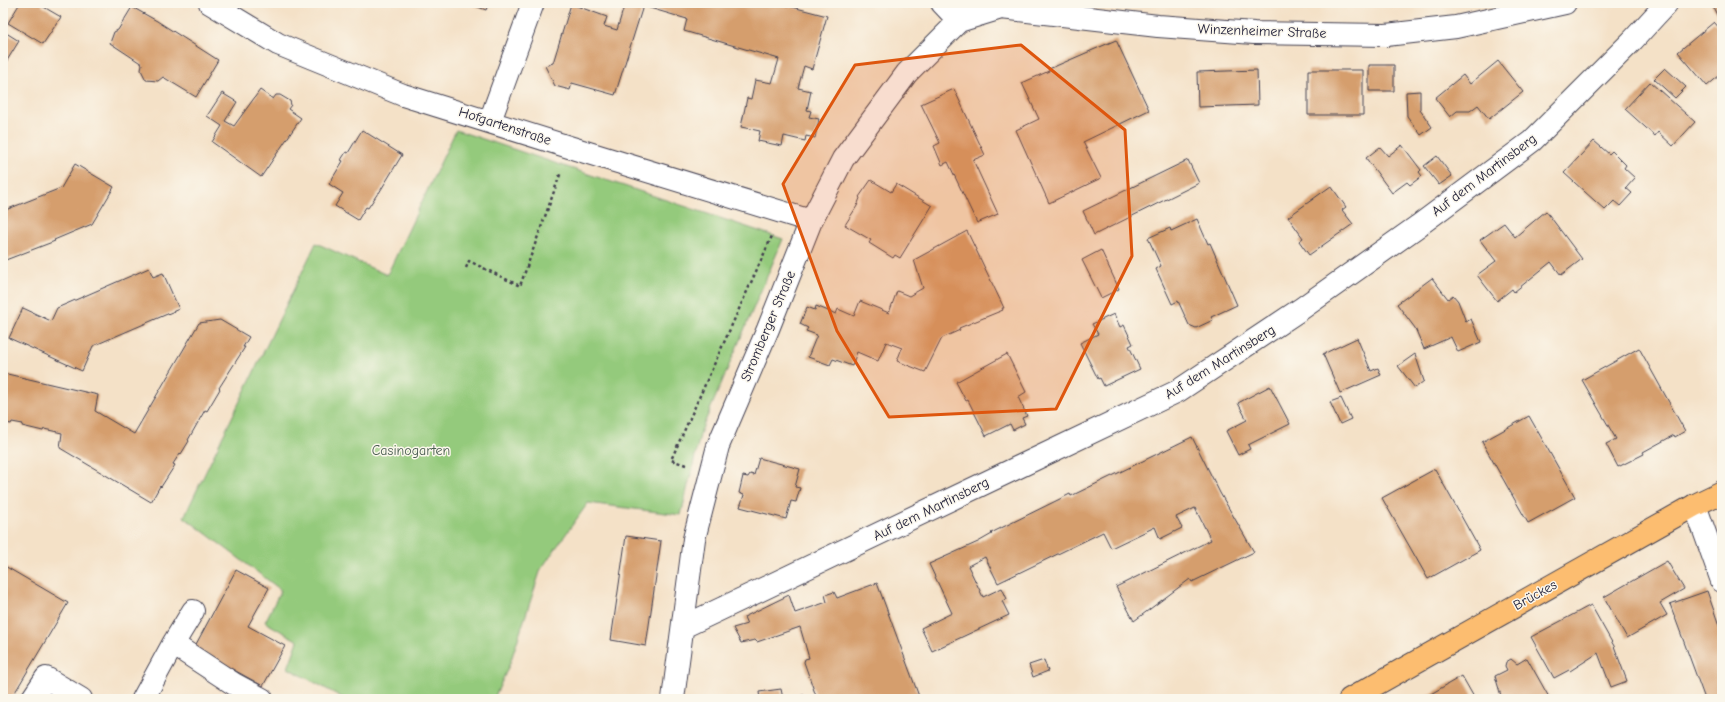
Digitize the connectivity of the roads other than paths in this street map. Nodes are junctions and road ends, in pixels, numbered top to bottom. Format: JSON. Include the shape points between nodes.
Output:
{"nodes":[{"id":1,"x":210,"y":3,"type":"edge"},
{"id":2,"x":533,"y":3,"type":"edge"},
{"id":3,"x":942,"y":3,"type":"edge"},
{"id":4,"x":974,"y":3,"type":"edge"},
{"id":5,"x":1566,"y":3,"type":"edge"},
{"id":6,"x":1667,"y":3,"type":"edge"},
{"id":7,"x":959,"y":21,"type":"junction"},
{"id":8,"x":490,"y":121,"type":"junction"},
{"id":9,"x":811,"y":221,"type":"junction"},
{"id":10,"x":1722,"y":492,"type":"edge"},
{"id":11,"x":1695,"y":505,"type":"junction"},
{"id":12,"x":1722,"y":581,"type":"edge"},
{"id":13,"x":193,"y":611,"type":"dead end"},
{"id":14,"x":683,"y":628,"type":"junction"},
{"id":15,"x":173,"y":644,"type":"junction"},
{"id":16,"x":32,"y":699,"type":"edge"},
{"id":17,"x":81,"y":699,"type":"edge"},
{"id":18,"x":142,"y":699,"type":"edge"},
{"id":19,"x":262,"y":699,"type":"edge"},
{"id":20,"x":673,"y":699,"type":"edge"},
{"id":21,"x":1350,"y":699,"type":"edge"}],
"edges":[{"from":1,"to":8,"type":"street","name":"Hofgartenstraße","via":[[278,44],[403,95]]},
{"from":2,"to":8,"type":"street"},
{"from":3,"to":7,"type":"street"},
{"from":4,"to":7,"type":"street","name":"Stromberger Straße"},
{"from":5,"to":7,"type":"street","name":"Winzenheimer Straße","via":[[1456,27],[1386,35],[1254,34],[1001,8]]},
{"from":6,"to":14,"type":"street","name":"Auf dem Martinsberg","via":[[1532,140],[1308,304],[1178,391]]},
{"from":7,"to":9,"type":"street","name":"Stromberger Straße","via":[[907,73],[843,159]]},
{"from":8,"to":9,"type":"street","name":"Hofgartenstraße"},
{"from":9,"to":14,"type":"street","name":"Stromberger Straße","via":[[718,446],[694,539]]},
{"from":10,"to":11,"type":"main road","name":"Brückes"},
{"from":11,"to":12,"type":"street"},
{"from":11,"to":21,"type":"main road","name":"Brückes"},
{"from":13,"to":15,"type":"street"},
{"from":14,"to":20,"type":"street","name":"Stromberger Straße"},
{"from":15,"to":18,"type":"street"},
{"from":15,"to":19,"type":"street"},
{"from":16,"to":17,"type":"street","via":[[46,678]]}]}
